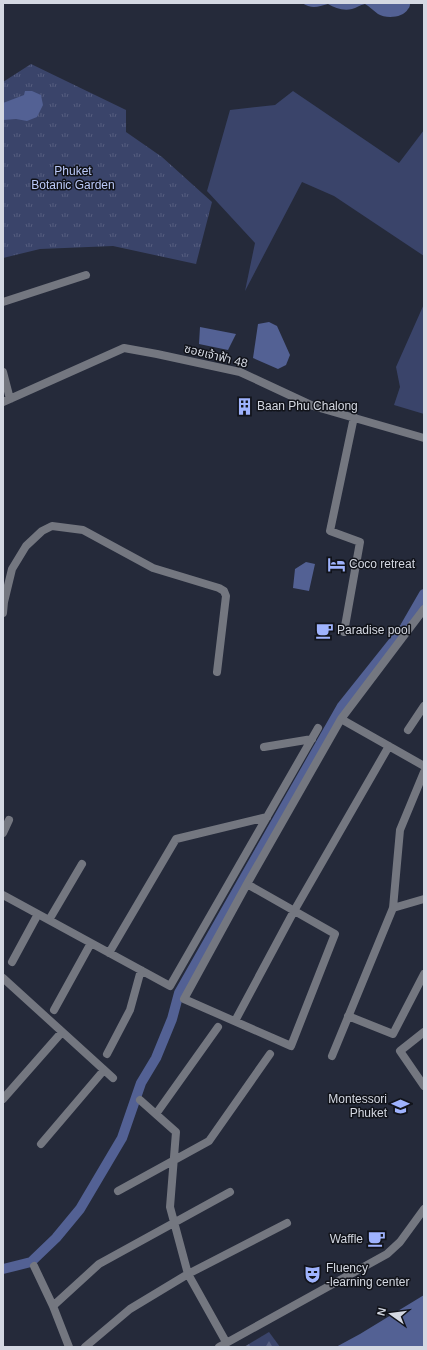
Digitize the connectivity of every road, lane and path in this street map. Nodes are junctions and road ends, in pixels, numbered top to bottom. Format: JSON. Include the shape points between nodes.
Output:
{"nodes":[{"id":1,"x":86,"y":275,"type":"dead end"},
{"id":2,"x":3,"y":302,"type":"edge"},
{"id":3,"x":3,"y":372,"type":"edge"},
{"id":4,"x":7,"y":400,"type":"edge"},
{"id":5,"x":354,"y":417,"type":"junction"},
{"id":6,"x":424,"y":438,"type":"edge"},
{"id":7,"x":424,"y":609,"type":"edge"},
{"id":8,"x":3,"y":613,"type":"edge"},
{"id":9,"x":344,"y":632,"type":"dead end"},
{"id":10,"x":217,"y":672,"type":"dead end"},
{"id":11,"x":424,"y":706,"type":"edge"},
{"id":12,"x":341,"y":720,"type":"junction"},
{"id":13,"x":318,"y":728,"type":"dead end"},
{"id":14,"x":408,"y":730,"type":"dead end"},
{"id":15,"x":312,"y":739,"type":"junction"},
{"id":16,"x":389,"y":746,"type":"junction"},
{"id":17,"x":264,"y":747,"type":"dead end"},
{"id":18,"x":424,"y":766,"type":"edge"},
{"id":19,"x":424,"y":772,"type":"edge"},
{"id":20,"x":267,"y":817,"type":"junction"},
{"id":21,"x":9,"y":820,"type":"dead end"},
{"id":22,"x":3,"y":833,"type":"edge"},
{"id":23,"x":82,"y":864,"type":"dead end"},
{"id":24,"x":247,"y":884,"type":"junction"},
{"id":25,"x":3,"y":895,"type":"edge"},
{"id":26,"x":424,"y":899,"type":"edge"},
{"id":27,"x":393,"y":908,"type":"junction"},
{"id":28,"x":294,"y":911,"type":"junction"},
{"id":29,"x":38,"y":914,"type":"junction"},
{"id":30,"x":49,"y":920,"type":"junction"},
{"id":31,"x":91,"y":943,"type":"junction"},
{"id":32,"x":109,"y":953,"type":"junction"},
{"id":33,"x":12,"y":962,"type":"dead end"},
{"id":34,"x":141,"y":970,"type":"junction"},
{"id":35,"x":424,"y":974,"type":"edge"},
{"id":36,"x":3,"y":978,"type":"edge"},
{"id":37,"x":54,"y":1010,"type":"dead end"},
{"id":38,"x":348,"y":1016,"type":"junction"},
{"id":39,"x":235,"y":1021,"type":"junction"},
{"id":40,"x":218,"y":1027,"type":"dead end"},
{"id":41,"x":62,"y":1032,"type":"junction"},
{"id":42,"x":424,"y":1032,"type":"edge"},
{"id":43,"x":107,"y":1054,"type":"dead end"},
{"id":44,"x":270,"y":1054,"type":"dead end"},
{"id":45,"x":332,"y":1056,"type":"dead end"},
{"id":46,"x":104,"y":1070,"type":"junction"},
{"id":47,"x":113,"y":1078,"type":"dead end"},
{"id":48,"x":424,"y":1086,"type":"edge"},
{"id":49,"x":3,"y":1099,"type":"edge"},
{"id":50,"x":140,"y":1100,"type":"dead end"},
{"id":51,"x":156,"y":1114,"type":"junction"},
{"id":52,"x":42,"y":1144,"type":"dead end"},
{"id":53,"x":174,"y":1161,"type":"junction"},
{"id":54,"x":118,"y":1191,"type":"dead end"},
{"id":55,"x":230,"y":1192,"type":"dead end"},
{"id":56,"x":424,"y":1209,"type":"edge"},
{"id":57,"x":175,"y":1223,"type":"junction"},
{"id":58,"x":287,"y":1223,"type":"dead end"},
{"id":59,"x":34,"y":1266,"type":"dead end"},
{"id":60,"x":188,"y":1274,"type":"junction"},
{"id":61,"x":53,"y":1306,"type":"junction"},
{"id":62,"x":226,"y":1342,"type":"junction"},
{"id":63,"x":70,"y":1347,"type":"edge"},
{"id":64,"x":85,"y":1347,"type":"edge"},
{"id":65,"x":219,"y":1347,"type":"edge"}],
"edges":[{"from":1,"to":2,"type":"street"},
{"from":3,"to":4,"type":"street"},
{"from":4,"to":5,"type":"street","name":"ซอยเจ้าฟ้า 48","via":[[124,348],[240,372],[313,406]]},
{"from":5,"to":6,"type":"street","name":"ซอยเจ้าฟ้า 48"},
{"from":5,"to":9,"type":"street","via":[[330,531],[360,542]]},
{"from":7,"to":12,"type":"street"},
{"from":8,"to":10,"type":"street","via":[[12,569],[26,546],[42,531],[52,526],[83,530],[153,568],[219,588],[224,592],[226,596]]},
{"from":11,"to":14,"type":"street"},
{"from":12,"to":16,"type":"street"},
{"from":12,"to":24,"type":"street"},
{"from":13,"to":15,"type":"street"},
{"from":15,"to":17,"type":"street"},
{"from":15,"to":20,"type":"street"},
{"from":16,"to":18,"type":"street"},
{"from":16,"to":28,"type":"street"},
{"from":19,"to":27,"type":"street","via":[[400,830]]},
{"from":20,"to":32,"type":"street","via":[[176,840]]},
{"from":20,"to":34,"type":"street","via":[[170,986]]},
{"from":21,"to":22,"type":"street"},
{"from":23,"to":30,"type":"street"},
{"from":24,"to":28,"type":"street"},
{"from":24,"to":39,"type":"street","via":[[184,999]]},
{"from":25,"to":29,"type":"street"},
{"from":26,"to":27,"type":"street"},
{"from":27,"to":38,"type":"street"},
{"from":28,"to":39,"type":"street"},
{"from":28,"to":39,"type":"street","via":[[335,934],[290,1046]]},
{"from":29,"to":30,"type":"street"},
{"from":29,"to":33,"type":"street"},
{"from":30,"to":31,"type":"street"},
{"from":31,"to":32,"type":"street"},
{"from":31,"to":37,"type":"street"},
{"from":32,"to":34,"type":"street"},
{"from":34,"to":43,"type":"street","via":[[130,1010]]},
{"from":35,"to":38,"type":"street","via":[[393,1034]]},
{"from":36,"to":41,"type":"street"},
{"from":38,"to":45,"type":"street"},
{"from":40,"to":51,"type":"street"},
{"from":41,"to":46,"type":"street"},
{"from":41,"to":49,"type":"street"},
{"from":42,"to":48,"type":"street","via":[[400,1051]]},
{"from":44,"to":53,"type":"street","via":[[209,1141]]},
{"from":46,"to":47,"type":"street"},
{"from":46,"to":52,"type":"street"},
{"from":50,"to":51,"type":"street"},
{"from":51,"to":53,"type":"street","via":[[176,1132]]},
{"from":53,"to":54,"type":"street"},
{"from":53,"to":57,"type":"street","via":[[170,1207]]},
{"from":55,"to":57,"type":"street"},
{"from":56,"to":62,"type":"street","via":[[400,1242],[387,1254]]},
{"from":57,"to":60,"type":"street"},
{"from":57,"to":61,"type":"street","via":[[100,1264]]},
{"from":58,"to":60,"type":"street"},
{"from":59,"to":61,"type":"street"},
{"from":60,"to":62,"type":"street"},
{"from":60,"to":64,"type":"street","via":[[130,1309]]},
{"from":61,"to":63,"type":"street"},
{"from":62,"to":65,"type":"street"}]}
